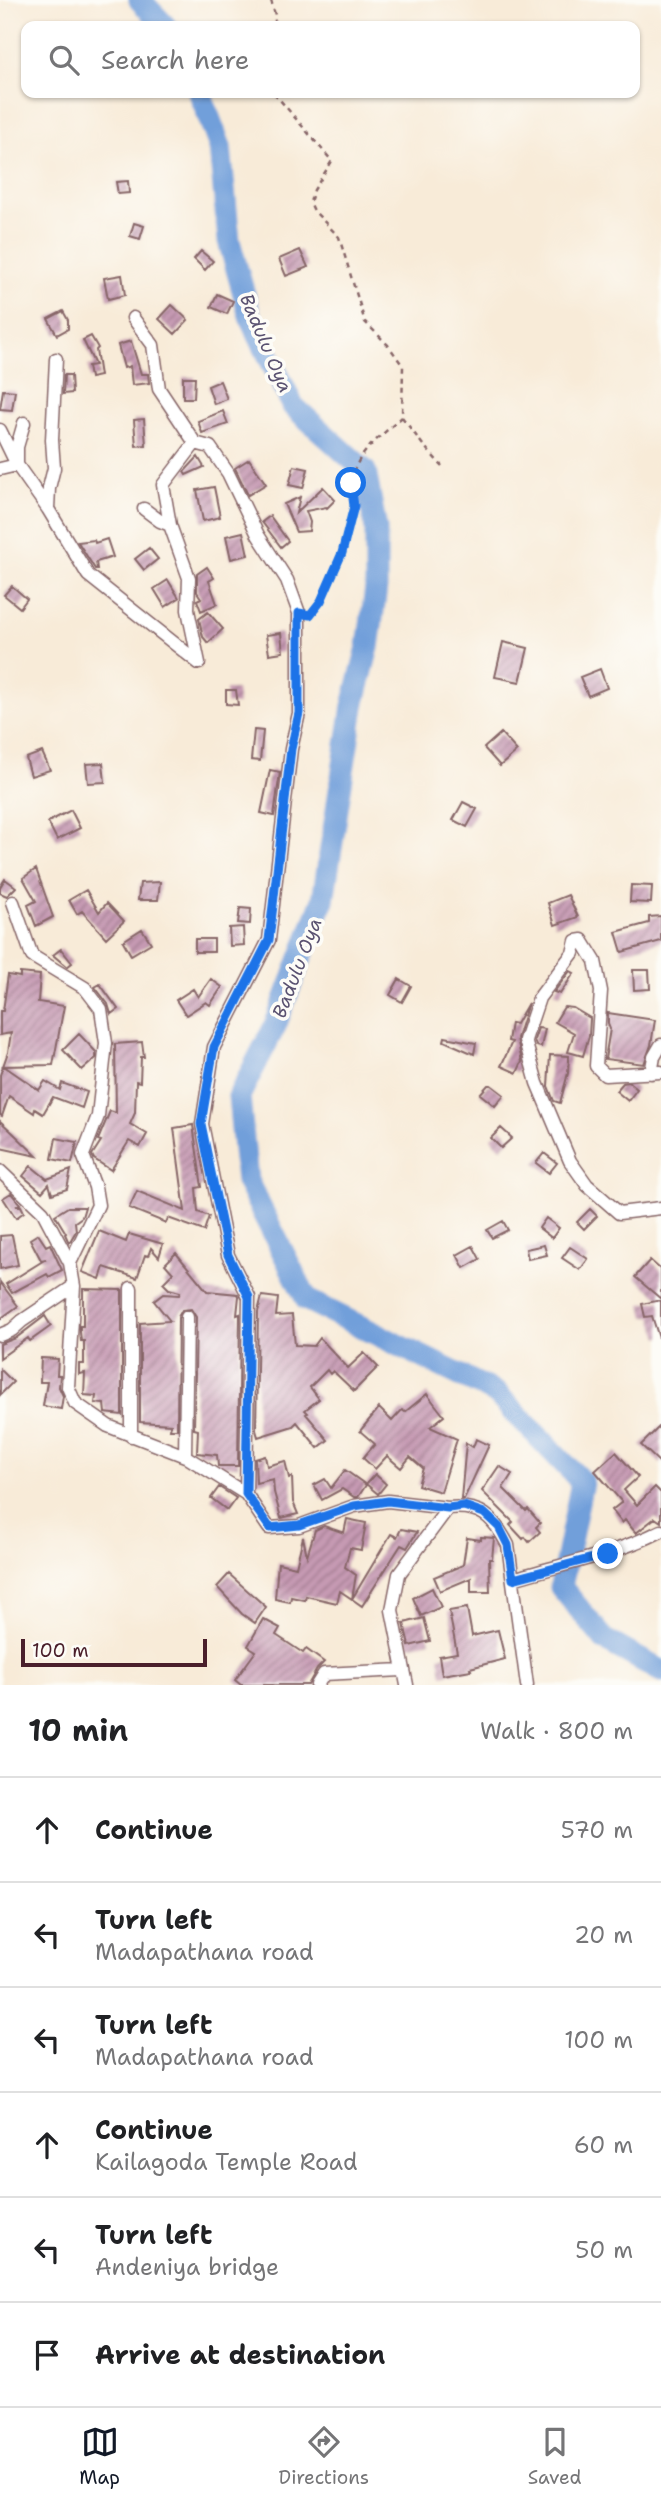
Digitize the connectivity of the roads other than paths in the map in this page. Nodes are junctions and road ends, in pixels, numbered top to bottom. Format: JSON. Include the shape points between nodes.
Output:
{"nodes":[{"id":1,"x":133,"y":318,"type":"dead end"},
{"id":2,"x":56,"y":359,"type":"dead end"},
{"id":3,"x":24,"y":423,"type":"dead end"},
{"id":4,"x":0,"y":430,"type":"edge"},
{"id":5,"x":195,"y":443,"type":"junction"},
{"id":6,"x":17,"y":465,"type":"junction"},
{"id":7,"x":0,"y":469,"type":"edge"},
{"id":8,"x":48,"y":509,"type":"junction"},
{"id":9,"x":144,"y":509,"type":"dead end"},
{"id":10,"x":170,"y":525,"type":"junction"},
{"id":11,"x":13,"y":902,"type":"dead end"},
{"id":12,"x":58,"y":971,"type":"junction"},
{"id":13,"x":43,"y":977,"type":"dead end"},
{"id":14,"x":661,"y":1045,"type":"edge"},
{"id":15,"x":656,"y":1073,"type":"edge"},
{"id":16,"x":0,"y":1171,"type":"edge"},
{"id":17,"x":661,"y":1208,"type":"edge"},
{"id":18,"x":70,"y":1263,"type":"junction"},
{"id":19,"x":74,"y":1286,"type":"junction"},
{"id":20,"x":131,"y":1288,"type":"dead end"},
{"id":21,"x":187,"y":1317,"type":"dead end"},
{"id":22,"x":0,"y":1335,"type":"edge"},
{"id":23,"x":131,"y":1436,"type":"junction"},
{"id":24,"x":185,"y":1456,"type":"junction"},
{"id":25,"x":246,"y":1494,"type":"junction"},
{"id":26,"x":448,"y":1508,"type":"junction"},
{"id":27,"x":661,"y":1531,"type":"edge"},
{"id":28,"x":513,"y":1579,"type":"junction"},
{"id":29,"x":402,"y":1670,"type":"junction"},
{"id":30,"x":317,"y":1685,"type":"edge"},
{"id":31,"x":407,"y":1685,"type":"edge"},
{"id":32,"x":527,"y":1685,"type":"edge"}],
"edges":[{"from":1,"to":5,"type":"street","via":[[153,345],[159,389]]},
{"from":2,"to":8,"type":"street","via":[[54,468]]},
{"from":3,"to":6,"type":"street"},
{"from":4,"to":6,"type":"street"},
{"from":5,"to":10,"type":"street","via":[[163,485]]},
{"from":5,"to":25,"type":"street","via":[[210,447],[228,473],[258,535],[287,580],[299,613],[299,713],[269,940],[214,1047],[201,1124],[228,1255],[249,1297]]},
{"from":6,"to":7,"type":"street"},
{"from":6,"to":8,"type":"street"},
{"from":8,"to":10,"type":"street","via":[[88,575],[199,663],[188,610],[189,578]]},
{"from":9,"to":10,"type":"street"},
{"from":11,"to":12,"type":"street","via":[[32,956]]},
{"from":12,"to":13,"type":"street"},
{"from":12,"to":18,"type":"street","via":[[85,988],[101,1009],[106,1043],[98,1116],[83,1155],[98,1205]]},
{"from":14,"to":15,"type":"street","via":[[654,1057]]},
{"from":15,"to":17,"type":"street","via":[[605,1075],[596,1066],[601,991],[595,961],[582,940],[576,941],[573,953],[539,999],[526,1040],[537,1083],[570,1161],[587,1185],[619,1213]]},
{"from":16,"to":18,"type":"street","via":[[43,1212]]},
{"from":18,"to":19,"type":"street"},
{"from":19,"to":22,"type":"street"},
{"from":19,"to":23,"type":"street","via":[[68,1387],[75,1404]]},
{"from":20,"to":23,"type":"street"},
{"from":21,"to":24,"type":"street"},
{"from":23,"to":24,"type":"street"},
{"from":24,"to":25,"type":"street"},
{"from":25,"to":26,"type":"street","via":[[270,1528],[299,1525],[354,1506],[388,1501]]},
{"from":26,"to":28,"type":"street","via":[[464,1506],[484,1513],[499,1527],[508,1545]]},
{"from":26,"to":29,"type":"street","via":[[399,1574],[392,1610]]},
{"from":27,"to":28,"type":"street","via":[[633,1545]]},
{"from":28,"to":32,"type":"street"},
{"from":29,"to":30,"type":"street","via":[[324,1674]]},
{"from":29,"to":31,"type":"street"}]}
